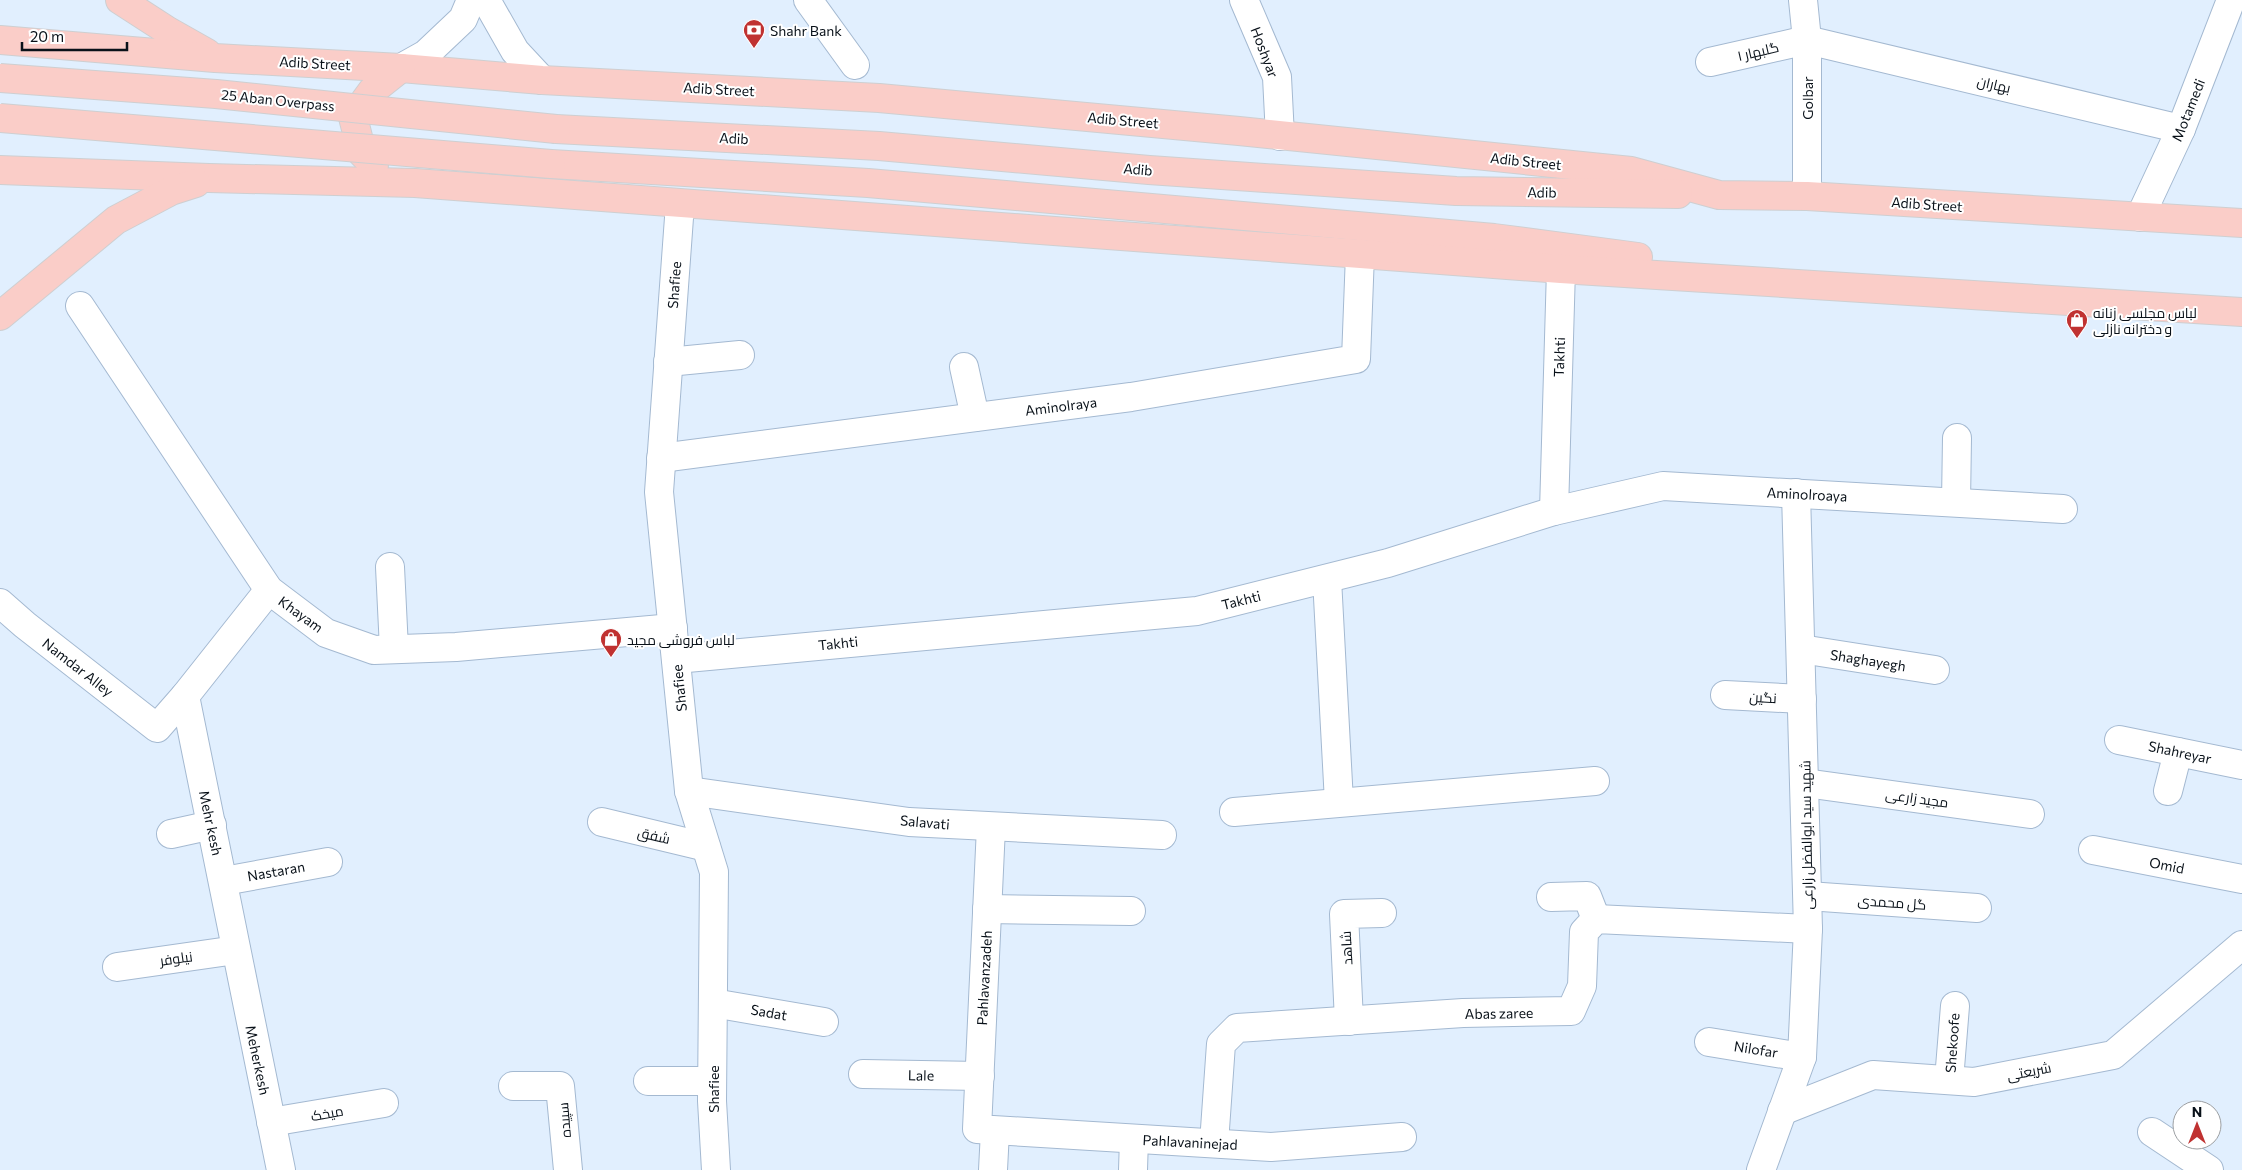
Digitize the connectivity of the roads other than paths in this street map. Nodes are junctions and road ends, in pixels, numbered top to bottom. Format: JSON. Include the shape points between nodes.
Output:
{"nodes":[{"id":1,"x":120,"y":0,"type":"edge"},
{"id":2,"x":471,"y":0,"type":"edge"},
{"id":3,"x":486,"y":0,"type":"edge"},
{"id":4,"x":808,"y":0,"type":"edge"},
{"id":5,"x":1244,"y":0,"type":"edge"},
{"id":6,"x":1803,"y":0,"type":"edge"},
{"id":7,"x":2231,"y":0,"type":"edge"},
{"id":8,"x":0,"y":40,"type":"edge"},
{"id":9,"x":1807,"y":40,"type":"junction"},
{"id":10,"x":215,"y":58,"type":"junction"},
{"id":11,"x":1710,"y":62,"type":"dead end"},
{"id":12,"x":855,"y":65,"type":"dead end"},
{"id":13,"x":401,"y":68,"type":"junction"},
{"id":14,"x":0,"y":78,"type":"edge"},
{"id":15,"x":542,"y":80,"type":"junction"},
{"id":16,"x":0,"y":118,"type":"edge"},
{"id":17,"x":2181,"y":129,"type":"junction"},
{"id":18,"x":1280,"y":136,"type":"junction"},
{"id":19,"x":0,"y":170,"type":"edge"},
{"id":20,"x":209,"y":178,"type":"junction"},
{"id":21,"x":415,"y":183,"type":"junction"},
{"id":22,"x":1719,"y":195,"type":"junction"},
{"id":23,"x":1807,"y":196,"type":"junction"},
{"id":24,"x":680,"y":204,"type":"junction"},
{"id":25,"x":2140,"y":218,"type":"junction"},
{"id":26,"x":2242,"y":223,"type":"edge"},
{"id":27,"x":1360,"y":254,"type":"junction"},
{"id":28,"x":1561,"y":269,"type":"junction"},
{"id":29,"x":1700,"y":278,"type":"junction"},
{"id":30,"x":80,"y":306,"type":"dead end"},
{"id":31,"x":2242,"y":312,"type":"edge"},
{"id":32,"x":0,"y":316,"type":"edge"},
{"id":33,"x":740,"y":354,"type":"dead end"},
{"id":34,"x":668,"y":362,"type":"junction"},
{"id":35,"x":964,"y":367,"type":"dead end"},
{"id":36,"x":975,"y":417,"type":"junction"},
{"id":37,"x":1957,"y":438,"type":"dead end"},
{"id":38,"x":662,"y":458,"type":"junction"},
{"id":39,"x":1796,"y":493,"type":"junction"},
{"id":40,"x":1956,"y":502,"type":"junction"},
{"id":41,"x":2063,"y":508,"type":"dead end"},
{"id":42,"x":1554,"y":512,"type":"junction"},
{"id":43,"x":390,"y":567,"type":"dead end"},
{"id":44,"x":1327,"y":578,"type":"junction"},
{"id":45,"x":269,"y":590,"type":"junction"},
{"id":46,"x":0,"y":603,"type":"edge"},
{"id":47,"x":673,"y":628,"type":"junction"},
{"id":48,"x":394,"y":649,"type":"junction"},
{"id":49,"x":1801,"y":649,"type":"junction"},
{"id":50,"x":676,"y":659,"type":"junction"},
{"id":51,"x":1935,"y":670,"type":"dead end"},
{"id":52,"x":1725,"y":695,"type":"dead end"},
{"id":53,"x":185,"y":696,"type":"junction"},
{"id":54,"x":1802,"y":699,"type":"junction"},
{"id":55,"x":2119,"y":740,"type":"dead end"},
{"id":56,"x":2178,"y":752,"type":"junction"},
{"id":57,"x":2242,"y":765,"type":"edge"},
{"id":58,"x":1595,"y":781,"type":"dead end"},
{"id":59,"x":1805,"y":783,"type":"junction"},
{"id":60,"x":2168,"y":791,"type":"dead end"},
{"id":61,"x":689,"y":792,"type":"junction"},
{"id":62,"x":1339,"y":802,"type":"junction"},
{"id":63,"x":1234,"y":812,"type":"dead end"},
{"id":64,"x":2030,"y":814,"type":"dead end"},
{"id":65,"x":602,"y":822,"type":"dead end"},
{"id":66,"x":212,"y":825,"type":"junction"},
{"id":67,"x":991,"y":827,"type":"junction"},
{"id":68,"x":171,"y":834,"type":"dead end"},
{"id":69,"x":1162,"y":835,"type":"dead end"},
{"id":70,"x":706,"y":848,"type":"junction"},
{"id":71,"x":2093,"y":850,"type":"dead end"},
{"id":72,"x":328,"y":862,"type":"dead end"},
{"id":73,"x":2242,"y":879,"type":"edge"},
{"id":74,"x":224,"y":881,"type":"junction"},
{"id":75,"x":1808,"y":896,"type":"junction"},
{"id":76,"x":1550,"y":897,"type":"dead end"},
{"id":77,"x":1977,"y":908,"type":"dead end"},
{"id":78,"x":987,"y":909,"type":"junction"},
{"id":79,"x":1131,"y":910,"type":"dead end"},
{"id":80,"x":1382,"y":913,"type":"dead end"},
{"id":81,"x":1596,"y":919,"type":"junction"},
{"id":82,"x":1808,"y":929,"type":"junction"},
{"id":83,"x":2242,"y":945,"type":"edge"},
{"id":84,"x":236,"y":950,"type":"junction"},
{"id":85,"x":117,"y":966,"type":"dead end"},
{"id":86,"x":713,"y":1003,"type":"junction"},
{"id":87,"x":1955,"y":1006,"type":"dead end"},
{"id":88,"x":1349,"y":1021,"type":"junction"},
{"id":89,"x":824,"y":1022,"type":"dead end"},
{"id":90,"x":1709,"y":1042,"type":"dead end"},
{"id":91,"x":1802,"y":1057,"type":"junction"},
{"id":92,"x":863,"y":1074,"type":"dead end"},
{"id":93,"x":980,"y":1076,"type":"junction"},
{"id":94,"x":1949,"y":1080,"type":"junction"},
{"id":95,"x":648,"y":1081,"type":"dead end"},
{"id":96,"x":712,"y":1081,"type":"junction"},
{"id":97,"x":514,"y":1086,"type":"dead end"},
{"id":98,"x":384,"y":1103,"type":"dead end"},
{"id":99,"x":1782,"y":1111,"type":"junction"},
{"id":100,"x":271,"y":1122,"type":"junction"},
{"id":101,"x":986,"y":1130,"type":"junction"},
{"id":102,"x":2152,"y":1132,"type":"dead end"},
{"id":103,"x":1402,"y":1137,"type":"dead end"},
{"id":104,"x":1134,"y":1139,"type":"junction"},
{"id":105,"x":1214,"y":1143,"type":"junction"},
{"id":106,"x":1271,"y":1158,"type":"edge"},
{"id":107,"x":281,"y":1170,"type":"edge"},
{"id":108,"x":568,"y":1170,"type":"edge"},
{"id":109,"x":716,"y":1170,"type":"edge"},
{"id":110,"x":993,"y":1170,"type":"edge"},
{"id":111,"x":1133,"y":1170,"type":"edge"},
{"id":112,"x":1761,"y":1170,"type":"edge"},
{"id":113,"x":2209,"y":1170,"type":"edge"}],
"edges":[{"from":1,"to":10,"type":"main road"},
{"from":2,"to":13,"type":"street","via":[[463,19],[426,54]]},
{"from":3,"to":15,"type":"street","via":[[515,51]]},
{"from":4,"to":12,"type":"street"},
{"from":5,"to":18,"type":"street","name":"Hoshyar","via":[[1277,77]]},
{"from":6,"to":9,"type":"street","name":"Golbar"},
{"from":7,"to":17,"type":"street","name":"Motamedi"},
{"from":8,"to":10,"type":"main road","name":"Adib Street"},
{"from":9,"to":11,"type":"street","name":"گلبهار ۱"},
{"from":9,"to":17,"type":"street","name":"بهاران"},
{"from":9,"to":23,"type":"street","name":"Golbar"},
{"from":10,"to":13,"type":"main road","name":"Adib Street"},
{"from":13,"to":15,"type":"main road","name":"Adib Street"},
{"from":13,"to":21,"type":"main road","via":[[372,91],[353,116],[362,153],[378,169]]},
{"from":14,"to":22,"type":"main road","name":"25 Aban Overpass","bridge":true,"via":[[216,94],[556,129],[879,146],[1149,170],[1456,191]]},
{"from":15,"to":18,"type":"main road","name":"Adib Street","via":[[879,98]]},
{"from":16,"to":29,"type":"main road","bridge":true,"via":[[551,164],[868,183],[1494,238],[1644,258]]},
{"from":17,"to":25,"type":"street","name":"Motamedi"},
{"from":18,"to":22,"type":"main road","name":"Adib Street","via":[[1632,171]]},
{"from":19,"to":20,"type":"main road"},
{"from":20,"to":21,"type":"main road"},
{"from":20,"to":32,"type":"main road","via":[[171,191],[116,220]]},
{"from":21,"to":24,"type":"main road"},
{"from":22,"to":23,"type":"main road","name":"Adib Street"},
{"from":23,"to":25,"type":"main road","name":"Adib Street"},
{"from":24,"to":27,"type":"main road"},
{"from":24,"to":34,"type":"street","name":"Shafiee"},
{"from":25,"to":26,"type":"main road","name":"Adib Street"},
{"from":27,"to":28,"type":"main road"},
{"from":27,"to":36,"type":"street","name":"Aminolraya","via":[[1356,359],[1131,396]]},
{"from":28,"to":29,"type":"main road"},
{"from":28,"to":42,"type":"street","name":"Takhti"},
{"from":29,"to":31,"type":"main road"},
{"from":30,"to":45,"type":"street","name":"Khayam"},
{"from":33,"to":34,"type":"street"},
{"from":34,"to":38,"type":"street","name":"Shafiee"},
{"from":35,"to":36,"type":"street"},
{"from":36,"to":38,"type":"street","name":"Aminolraya"},
{"from":37,"to":40,"type":"street"},
{"from":38,"to":47,"type":"street","name":"Shafiee","via":[[659,492]]},
{"from":39,"to":40,"type":"street","name":"Aminolroaya"},
{"from":39,"to":42,"type":"street","name":"Aminolroaya","via":[[1662,486]]},
{"from":39,"to":49,"type":"street","name":"شهید سید ابوالفضل زارعی"},
{"from":40,"to":41,"type":"street","name":"Aminolroaya"},
{"from":42,"to":44,"type":"street","name":"Takhti","via":[[1388,563]]},
{"from":43,"to":48,"type":"street"},
{"from":44,"to":50,"type":"street","name":"Takhti","via":[[1197,611]]},
{"from":44,"to":62,"type":"street"},
{"from":45,"to":48,"type":"street","name":"Khayam","via":[[326,633],[374,650]]},
{"from":45,"to":53,"type":"street"},
{"from":46,"to":53,"type":"street","name":"Namdar Alley","via":[[157,728]]},
{"from":47,"to":48,"type":"street","name":"Khayam","via":[[456,647]]},
{"from":47,"to":50,"type":"street","name":"Shafiee"},
{"from":49,"to":51,"type":"street","name":"Shaghayegh"},
{"from":49,"to":54,"type":"street","name":"شهید سید ابوالفضل زارعی"},
{"from":50,"to":61,"type":"street","name":"Shafiee"},
{"from":52,"to":54,"type":"street","name":"نگین"},
{"from":53,"to":66,"type":"street","name":"Mehr kesh"},
{"from":54,"to":59,"type":"street","name":"شهید سید ابوالفضل زارعی"},
{"from":55,"to":56,"type":"street","name":"Shahreyar"},
{"from":56,"to":57,"type":"street","name":"Shahreyar"},
{"from":56,"to":60,"type":"street"},
{"from":58,"to":62,"type":"street"},
{"from":59,"to":64,"type":"street","name":"مجید زارعی"},
{"from":59,"to":75,"type":"street","name":"شهید سید ابوالفضل زارعی"},
{"from":61,"to":67,"type":"street","name":"Salavati","via":[[909,822]]},
{"from":61,"to":70,"type":"street","name":"Shafiee"},
{"from":62,"to":63,"type":"street"},
{"from":65,"to":70,"type":"street","name":"شفق"},
{"from":66,"to":68,"type":"street"},
{"from":66,"to":74,"type":"street","name":"Mehr kesh"},
{"from":67,"to":69,"type":"street","name":"Salavati"},
{"from":67,"to":78,"type":"street","name":"Pahlavanzadeh"},
{"from":70,"to":86,"type":"street","name":"Shafiee","via":[[714,872]]},
{"from":71,"to":73,"type":"street","name":"Omid"},
{"from":72,"to":74,"type":"street","name":"Nastaran"},
{"from":74,"to":84,"type":"street","name":"Mehr kesh"},
{"from":75,"to":77,"type":"street","name":"گل محمدی"},
{"from":75,"to":82,"type":"street","name":"شهید سید ابوالفضل زارعی"},
{"from":76,"to":81,"type":"street","via":[[1587,896]]},
{"from":78,"to":79,"type":"street"},
{"from":78,"to":93,"type":"street","name":"Pahlavanzadeh"},
{"from":80,"to":88,"type":"street","name":"شاهد","via":[[1344,914]]},
{"from":81,"to":82,"type":"street"},
{"from":81,"to":88,"type":"street","name":"Abas zaree","via":[[1584,932],[1582,986],[1571,1011],[1463,1013]]},
{"from":82,"to":91,"type":"street","name":"شهید سید ابوالفضل زارعی"},
{"from":83,"to":94,"type":"street","name":"شریعتی","via":[[2112,1055],[1974,1082]]},
{"from":84,"to":85,"type":"street","name":"نیلوفر"},
{"from":84,"to":100,"type":"street","name":"Meherkesh"},
{"from":86,"to":89,"type":"street","name":"Sadat"},
{"from":86,"to":96,"type":"street","name":"Shafiee"},
{"from":87,"to":94,"type":"street","name":"Shekoofe"},
{"from":88,"to":105,"type":"street","name":"Abas zaree","via":[[1237,1028],[1222,1044]]},
{"from":90,"to":91,"type":"street","name":"Nilofar"},
{"from":91,"to":99,"type":"street","name":"شهید سید ابوالفضل زارعی"},
{"from":92,"to":93,"type":"street","name":"Lale"},
{"from":93,"to":101,"type":"street","name":"Pahlavanzadeh"},
{"from":94,"to":99,"type":"street","name":"شریعتی","via":[[1873,1075]]},
{"from":95,"to":96,"type":"street"},
{"from":96,"to":109,"type":"street","name":"Shafiee"},
{"from":97,"to":108,"type":"street","name":"سپیده","via":[[560,1086]]},
{"from":98,"to":100,"type":"street","name":"میخک"},
{"from":99,"to":112,"type":"street","name":"شهید سید ابوالفضل زارعی"},
{"from":100,"to":107,"type":"street","name":"Meherkesh"},
{"from":101,"to":104,"type":"street","name":"Pahlavaninejad"},
{"from":101,"to":110,"type":"street","name":"Pahlavanzadeh"},
{"from":102,"to":113,"type":"street"},
{"from":103,"to":106,"type":"street","name":"Pahlavaninejad"},
{"from":104,"to":105,"type":"street","name":"Pahlavaninejad"},
{"from":104,"to":111,"type":"street"},
{"from":105,"to":106,"type":"street","name":"Pahlavaninejad"}]}
